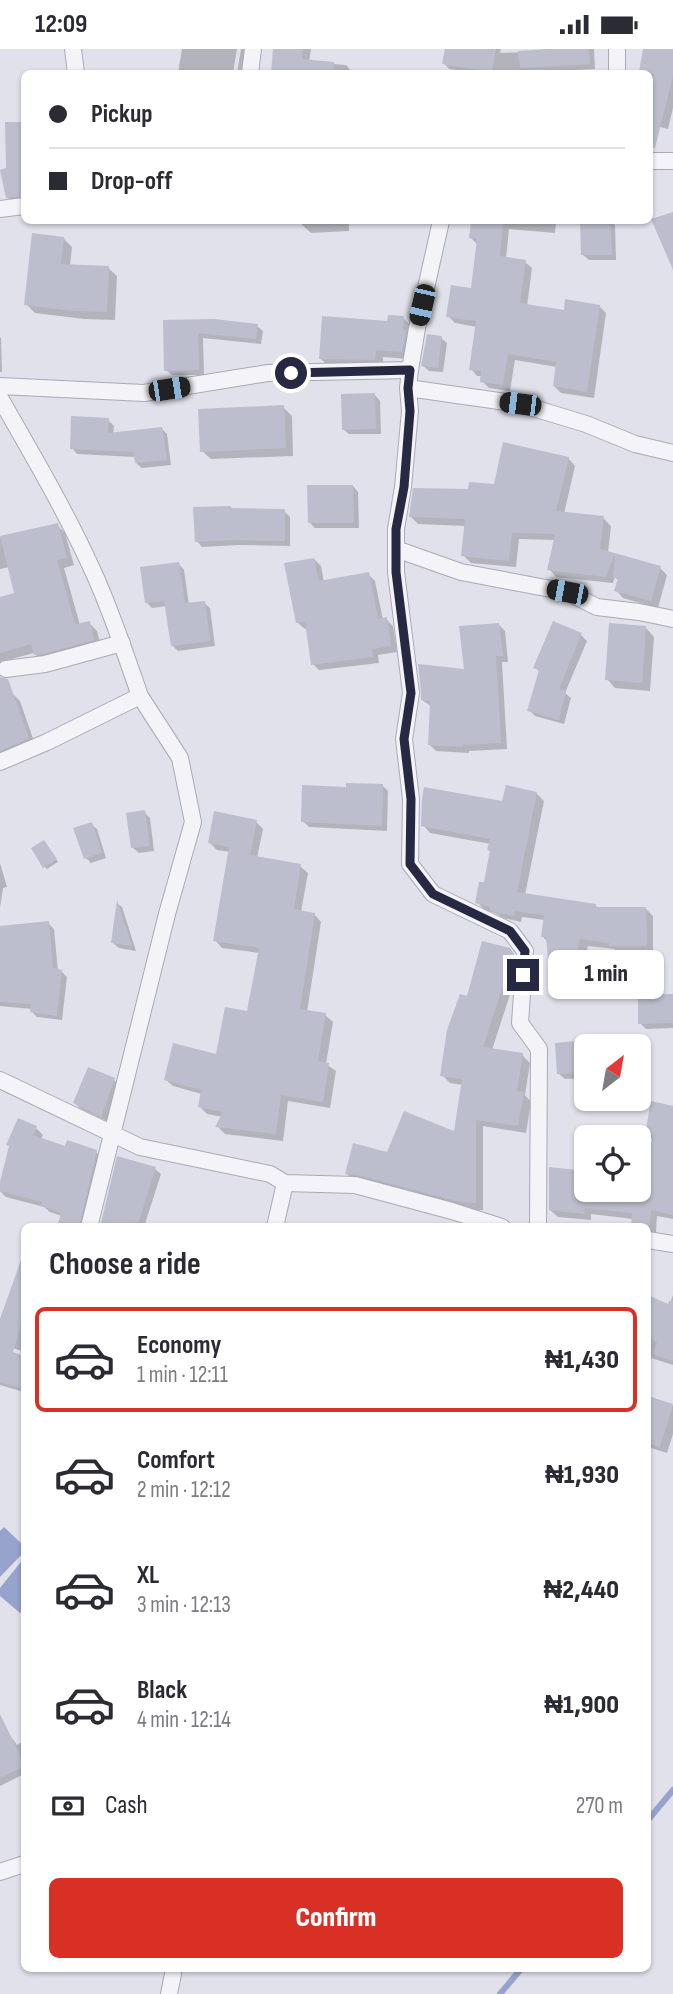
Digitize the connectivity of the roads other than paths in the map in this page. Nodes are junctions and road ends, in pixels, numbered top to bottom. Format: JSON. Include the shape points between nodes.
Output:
{"nodes":[{"id":1,"x":73,"y":49,"type":"edge"},
{"id":2,"x":253,"y":49,"type":"edge"},
{"id":3,"x":617,"y":49,"type":"edge"},
{"id":4,"x":76,"y":70,"type":"edge"},
{"id":5,"x":250,"y":70,"type":"edge"},
{"id":6,"x":617,"y":70,"type":"edge"},
{"id":7,"x":653,"y":161,"type":"edge"},
{"id":8,"x":673,"y":161,"type":"edge"},
{"id":9,"x":21,"y":206,"type":"edge"},
{"id":10,"x":0,"y":209,"type":"edge"},
{"id":11,"x":440,"y":224,"type":"edge"},
{"id":12,"x":410,"y":370,"type":"junction"},
{"id":13,"x":0,"y":386,"type":"edge"},
{"id":14,"x":408,"y":388,"type":"junction"},
{"id":15,"x":0,"y":398,"type":"edge"},
{"id":16,"x":673,"y":453,"type":"edge"},
{"id":17,"x":396,"y":549,"type":"junction"},
{"id":18,"x":673,"y":619,"type":"edge"},
{"id":19,"x":122,"y":643,"type":"junction"},
{"id":20,"x":6,"y":669,"type":"dead end"},
{"id":21,"x":140,"y":696,"type":"junction"},
{"id":22,"x":0,"y":762,"type":"edge"},
{"id":23,"x":0,"y":1080,"type":"edge"},
{"id":24,"x":113,"y":1135,"type":"junction"},
{"id":25,"x":285,"y":1183,"type":"junction"},
{"id":26,"x":90,"y":1223,"type":"edge"},
{"id":27,"x":276,"y":1223,"type":"edge"},
{"id":28,"x":490,"y":1223,"type":"edge"},
{"id":29,"x":538,"y":1223,"type":"edge"},
{"id":30,"x":651,"y":1240,"type":"edge"},
{"id":31,"x":673,"y":1244,"type":"edge"},
{"id":32,"x":21,"y":1865,"type":"edge"},
{"id":33,"x":0,"y":1872,"type":"edge"},
{"id":34,"x":173,"y":1974,"type":"dead end"},
{"id":35,"x":169,"y":1994,"type":"edge"}],
"edges":[{"from":1,"to":4,"type":"street"},
{"from":2,"to":5,"type":"street"},
{"from":3,"to":6,"type":"street"},
{"from":7,"to":8,"type":"street"},
{"from":9,"to":10,"type":"street"},
{"from":11,"to":12,"type":"street"},
{"from":12,"to":13,"type":"street","via":[[268,373],[144,393]]},
{"from":12,"to":14,"type":"street"},
{"from":14,"to":16,"type":"street","via":[[520,404]]},
{"from":14,"to":17,"type":"street","via":[[410,411]]},
{"from":15,"to":19,"type":"street","via":[[92,570]]},
{"from":17,"to":18,"type":"street","via":[[461,572],[567,592],[597,607]]},
{"from":17,"to":29,"type":"street","via":[[411,693],[404,739],[411,799],[410,864],[433,894],[510,931],[525,951],[520,1023],[539,1049]]},
{"from":19,"to":20,"type":"street","via":[[45,664]]},
{"from":19,"to":21,"type":"street"},
{"from":21,"to":22,"type":"street"},
{"from":21,"to":24,"type":"street","via":[[180,758],[193,822]]},
{"from":23,"to":24,"type":"street"},
{"from":24,"to":25,"type":"street","via":[[140,1147],[270,1174]]},
{"from":24,"to":26,"type":"street"},
{"from":25,"to":27,"type":"street"},
{"from":25,"to":28,"type":"street","via":[[355,1185]]},
{"from":30,"to":31,"type":"street"},
{"from":32,"to":33,"type":"street"},
{"from":34,"to":35,"type":"street"}]}
